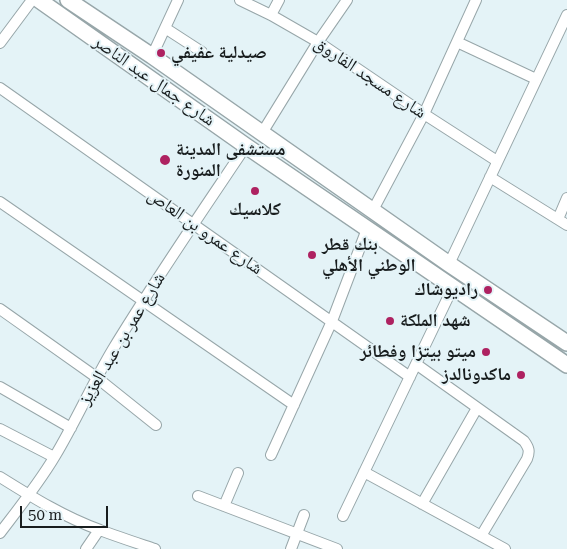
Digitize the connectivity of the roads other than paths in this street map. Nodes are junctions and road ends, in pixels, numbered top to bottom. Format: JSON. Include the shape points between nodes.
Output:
{"nodes":[{"id":1,"x":32,"y":0,"type":"edge"},
{"id":2,"x":39,"y":0,"type":"edge"},
{"id":3,"x":68,"y":0,"type":"edge"},
{"id":4,"x":178,"y":0,"type":"edge"},
{"id":5,"x":240,"y":0,"type":"edge"},
{"id":6,"x":279,"y":0,"type":"edge"},
{"id":7,"x":347,"y":0,"type":"edge"},
{"id":8,"x":476,"y":0,"type":"edge"},
{"id":9,"x":271,"y":15,"type":"junction"},
{"id":10,"x":566,"y":18,"type":"edge"},
{"id":11,"x":165,"y":28,"type":"junction"},
{"id":12,"x":318,"y":42,"type":"junction"},
{"id":13,"x":457,"y":42,"type":"junction"},
{"id":14,"x":0,"y":43,"type":"edge"},
{"id":15,"x":202,"y":52,"type":"dead end"},
{"id":16,"x":152,"y":56,"type":"junction"},
{"id":17,"x":536,"y":80,"type":"junction"},
{"id":18,"x":0,"y":88,"type":"edge"},
{"id":19,"x":424,"y":114,"type":"junction"},
{"id":20,"x":262,"y":133,"type":"junction"},
{"id":21,"x":246,"y":146,"type":"junction"},
{"id":22,"x":497,"y":161,"type":"junction"},
{"id":23,"x":490,"y":177,"type":"junction"},
{"id":24,"x":567,"y":198,"type":"edge"},
{"id":25,"x":0,"y":202,"type":"edge"},
{"id":26,"x":374,"y":210,"type":"junction"},
{"id":27,"x":558,"y":219,"type":"junction"},
{"id":28,"x":193,"y":224,"type":"junction"},
{"id":29,"x":567,"y":225,"type":"edge"},
{"id":30,"x":367,"y":229,"type":"junction"},
{"id":31,"x":449,"y":264,"type":"junction"},
{"id":32,"x":453,"y":287,"type":"junction"},
{"id":33,"x":142,"y":301,"type":"junction"},
{"id":34,"x":0,"y":309,"type":"edge"},
{"id":35,"x":332,"y":321,"type":"junction"},
{"id":36,"x":567,"y":343,"type":"edge"},
{"id":37,"x":416,"y":364,"type":"junction"},
{"id":38,"x":567,"y":364,"type":"edge"},
{"id":39,"x":96,"y":377,"type":"junction"},
{"id":40,"x":410,"y":377,"type":"junction"},
{"id":41,"x":0,"y":386,"type":"edge"},
{"id":42,"x":294,"y":405,"type":"junction"},
{"id":43,"x":477,"y":408,"type":"junction"},
{"id":44,"x":156,"y":425,"type":"dead end"},
{"id":45,"x":71,"y":428,"type":"junction"},
{"id":46,"x":0,"y":429,"type":"edge"},
{"id":47,"x":271,"y":455,"type":"dead end"},
{"id":48,"x":54,"y":457,"type":"junction"},
{"id":49,"x":364,"y":472,"type":"junction"},
{"id":50,"x":238,"y":473,"type":"dead end"},
{"id":51,"x":0,"y":477,"type":"edge"},
{"id":52,"x":28,"y":495,"type":"junction"},
{"id":53,"x":198,"y":496,"type":"dead end"},
{"id":54,"x":422,"y":504,"type":"junction"},
{"id":55,"x":224,"y":506,"type":"junction"},
{"id":56,"x":304,"y":515,"type":"dead end"},
{"id":57,"x":343,"y":516,"type":"dead end"},
{"id":58,"x":99,"y":530,"type":"junction"},
{"id":59,"x":0,"y":533,"type":"edge"},
{"id":60,"x":297,"y":534,"type":"junction"},
{"id":61,"x":480,"y":536,"type":"junction"},
{"id":62,"x":86,"y":549,"type":"edge"},
{"id":63,"x":155,"y":549,"type":"edge"},
{"id":64,"x":291,"y":549,"type":"edge"},
{"id":65,"x":336,"y":549,"type":"edge"},
{"id":66,"x":505,"y":549,"type":"edge"}],
"edges":[{"from":1,"to":14,"type":"street"},
{"from":2,"to":21,"type":"main road","name":"شارع جمال عبد الناصر"},
{"from":3,"to":16,"type":"main road","name":"شارع جمال عبد الناصر"},
{"from":4,"to":11,"type":"street"},
{"from":5,"to":9,"type":"street","name":"شارع مسجد الفاروق"},
{"from":6,"to":9,"type":"street"},
{"from":7,"to":12,"type":"street"},
{"from":8,"to":13,"type":"street"},
{"from":9,"to":12,"type":"street","name":"شارع مسجد الفاروق"},
{"from":10,"to":17,"type":"street"},
{"from":11,"to":15,"type":"street"},
{"from":11,"to":16,"type":"street"},
{"from":12,"to":19,"type":"street","name":"شارع مسجد الفاروق"},
{"from":12,"to":20,"type":"street"},
{"from":13,"to":17,"type":"street"},
{"from":13,"to":19,"type":"street"},
{"from":16,"to":20,"type":"main road","name":"شارع جمال عبد الناصر"},
{"from":17,"to":22,"type":"street"},
{"from":18,"to":28,"type":"street","name":"شارع عمرو بن العاص"},
{"from":19,"to":22,"type":"street","name":"شارع مسجد الفاروق"},
{"from":19,"to":26,"type":"street"},
{"from":20,"to":26,"type":"main road","name":"شارع جمال عبد الناصر"},
{"from":21,"to":28,"type":"street","name":"شارع عمر بن عبد العزيز"},
{"from":21,"to":30,"type":"main road","name":"شارع جمال عبد الناصر"},
{"from":22,"to":23,"type":"street"},
{"from":23,"to":27,"type":"street"},
{"from":23,"to":31,"type":"street"},
{"from":24,"to":27,"type":"street"},
{"from":25,"to":33,"type":"street"},
{"from":26,"to":31,"type":"main road","name":"شارع جمال عبد الناصر"},
{"from":27,"to":29,"type":"street"},
{"from":28,"to":33,"type":"street","name":"شارع عمر بن عبد العزيز"},
{"from":28,"to":35,"type":"street","name":"شارع عمرو بن العاص"},
{"from":30,"to":32,"type":"main road","name":"شارع جمال عبد الناصر"},
{"from":30,"to":35,"type":"street"},
{"from":31,"to":36,"type":"main road","name":"شارع جمال عبد الناصر"},
{"from":32,"to":37,"type":"street"},
{"from":32,"to":38,"type":"main road","name":"شارع جمال عبد الناصر"},
{"from":33,"to":39,"type":"street","name":"شارع عمر بن عبد العزيز"},
{"from":33,"to":42,"type":"street"},
{"from":34,"to":39,"type":"street"},
{"from":35,"to":40,"type":"street","name":"شارع عمرو بن العاص"},
{"from":35,"to":42,"type":"street"},
{"from":37,"to":40,"type":"street"},
{"from":37,"to":43,"type":"street"},
{"from":39,"to":44,"type":"street"},
{"from":39,"to":45,"type":"street","name":"شارع عمر بن عبد العزيز"},
{"from":40,"to":49,"type":"street"},
{"from":41,"to":45,"type":"street"},
{"from":42,"to":47,"type":"street"},
{"from":43,"to":54,"type":"street"},
{"from":43,"to":61,"type":"street","via":[[524,441],[529,453]]},
{"from":45,"to":48,"type":"street","name":"شارع عمر بن عبد العزيز"},
{"from":46,"to":48,"type":"street"},
{"from":48,"to":52,"type":"street","name":"شارع عمر بن عبد العزيز"},
{"from":49,"to":54,"type":"street"},
{"from":49,"to":57,"type":"street"},
{"from":50,"to":55,"type":"street"},
{"from":51,"to":52,"type":"street"},
{"from":52,"to":58,"type":"street"},
{"from":52,"to":59,"type":"street","name":"شارع عمر بن عبد العزيز"},
{"from":53,"to":55,"type":"street"},
{"from":54,"to":61,"type":"street"},
{"from":55,"to":60,"type":"street"},
{"from":56,"to":60,"type":"street"},
{"from":58,"to":62,"type":"street"},
{"from":58,"to":63,"type":"street"},
{"from":60,"to":64,"type":"street"},
{"from":60,"to":65,"type":"street"},
{"from":61,"to":66,"type":"street"}]}
